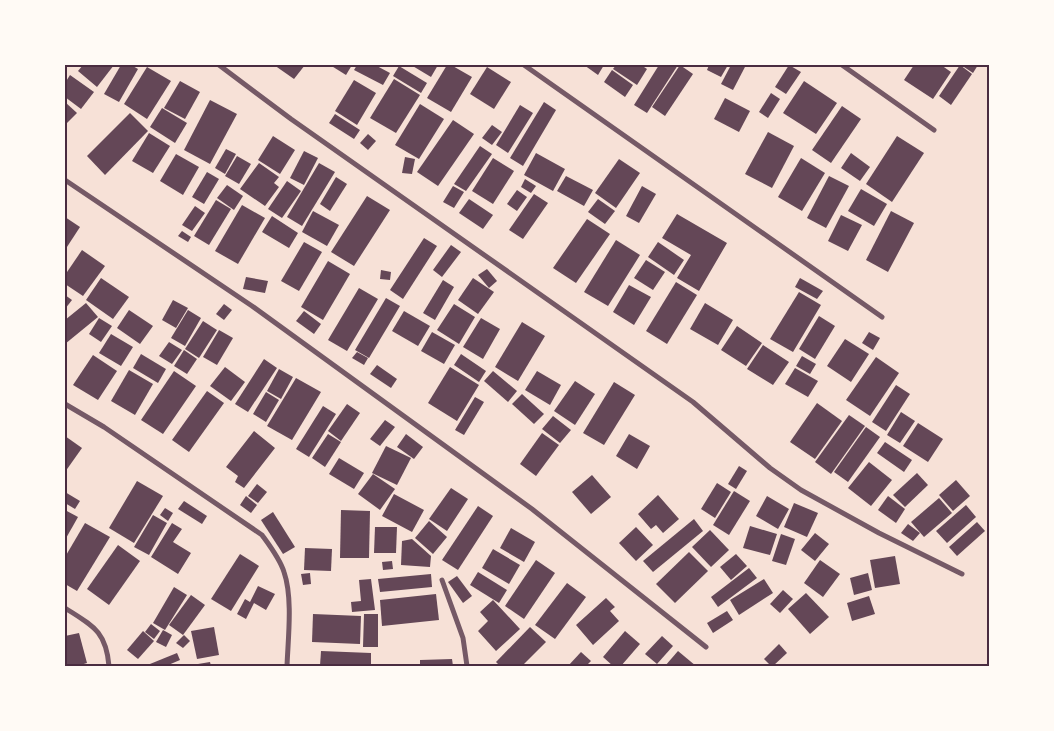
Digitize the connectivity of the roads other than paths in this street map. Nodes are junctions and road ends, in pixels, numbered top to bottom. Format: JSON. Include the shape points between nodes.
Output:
{"nodes":[{"id":1,"x":219,"y":65,"type":"edge"},
{"id":2,"x":524,"y":65,"type":"edge"},
{"id":3,"x":842,"y":65,"type":"edge"},
{"id":4,"x":934,"y":130,"type":"dead end"},
{"id":5,"x":65,"y":180,"type":"edge"},
{"id":6,"x":882,"y":317,"type":"dead end"},
{"id":7,"x":65,"y":404,"type":"edge"},
{"id":8,"x":962,"y":574,"type":"dead end"},
{"id":9,"x":442,"y":580,"type":"dead end"},
{"id":10,"x":65,"y":608,"type":"edge"},
{"id":11,"x":706,"y":647,"type":"dead end"},
{"id":12,"x":109,"y":666,"type":"edge"},
{"id":13,"x":287,"y":666,"type":"edge"},
{"id":14,"x":466,"y":666,"type":"edge"}],
"edges":[{"from":1,"to":8,"type":"street","via":[[693,402],[770,468],[802,490]]},
{"from":2,"to":6,"type":"street"},
{"from":3,"to":4,"type":"street"},
{"from":5,"to":11,"type":"street","via":[[252,306],[524,503]]},
{"from":7,"to":13,"type":"street","via":[[262,535],[284,573],[289,603]]},
{"from":9,"to":14,"type":"street","via":[[463,638]]},
{"from":10,"to":12,"type":"street","via":[[100,634],[107,647]]}]}
